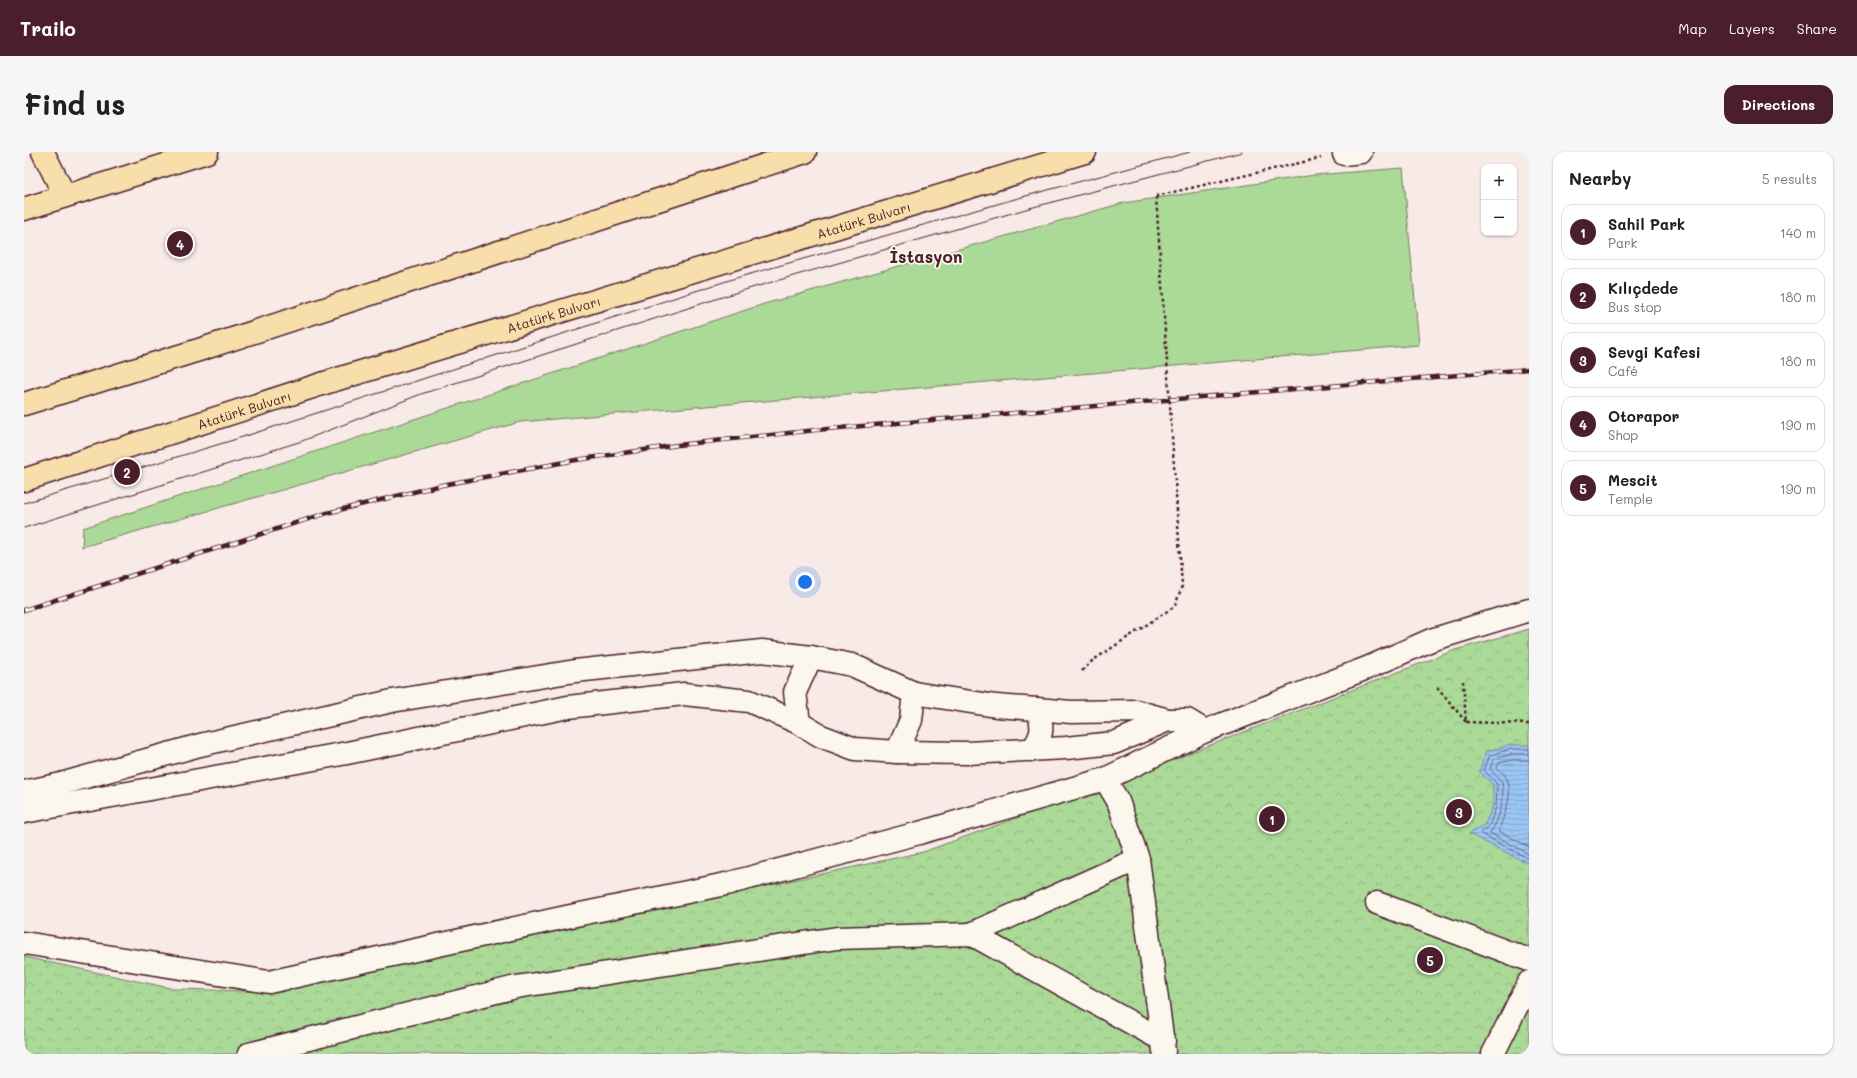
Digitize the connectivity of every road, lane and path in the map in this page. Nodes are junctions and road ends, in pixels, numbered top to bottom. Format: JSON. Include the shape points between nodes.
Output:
{"nodes":[{"id":1,"x":43,"y":152,"type":"edge"},
{"id":2,"x":207,"y":152,"type":"edge"},
{"id":3,"x":805,"y":152,"type":"edge"},
{"id":4,"x":1085,"y":152,"type":"edge"},
{"id":5,"x":1353,"y":153,"type":"edge"},
{"id":6,"x":64,"y":196,"type":"junction"},
{"id":7,"x":24,"y":209,"type":"edge"},
{"id":8,"x":24,"y":404,"type":"edge"},
{"id":9,"x":24,"y":480,"type":"edge"},
{"id":10,"x":1529,"y":610,"type":"edge"},
{"id":11,"x":811,"y":657,"type":"junction"},
{"id":12,"x":1082,"y":671,"type":"dead end"},
{"id":13,"x":1463,"y":681,"type":"dead end"},
{"id":14,"x":1437,"y":687,"type":"dead end"},
{"id":15,"x":914,"y":693,"type":"junction"},
{"id":16,"x":1038,"y":709,"type":"junction"},
{"id":17,"x":1168,"y":720,"type":"junction"},
{"id":18,"x":1466,"y":722,"type":"junction"},
{"id":19,"x":799,"y":723,"type":"junction"},
{"id":20,"x":1529,"y":724,"type":"edge"},
{"id":21,"x":1205,"y":731,"type":"junction"},
{"id":22,"x":1032,"y":750,"type":"junction"},
{"id":23,"x":897,"y":752,"type":"junction"},
{"id":24,"x":1105,"y":779,"type":"junction"},
{"id":25,"x":24,"y":792,"type":"edge"},
{"id":26,"x":24,"y":812,"type":"edge"},
{"id":27,"x":1138,"y":859,"type":"junction"},
{"id":28,"x":1378,"y":903,"type":"dead end"},
{"id":29,"x":971,"y":934,"type":"junction"},
{"id":30,"x":24,"y":943,"type":"edge"},
{"id":31,"x":1529,"y":960,"type":"edge"},
{"id":32,"x":1529,"y":982,"type":"edge"},
{"id":33,"x":1164,"y":1047,"type":"edge"},
{"id":34,"x":249,"y":1054,"type":"edge"},
{"id":35,"x":1493,"y":1054,"type":"edge"}],
"edges":[{"from":1,"to":6,"type":"main road"},
{"from":2,"to":6,"type":"main road"},
{"from":3,"to":8,"type":"main road","via":[[202,350]]},
{"from":4,"to":9,"type":"main road","name":"Atatürk Bulvarı","via":[[328,382]]},
{"from":5,"to":12,"type":"path","bridge":true,"via":[[1156,196],[1182,586],[1175,606],[1092,661]]},
{"from":6,"to":7,"type":"main road"},
{"from":10,"to":21,"type":"street","via":[[1431,640],[1367,668]]},
{"from":11,"to":15,"type":"street","via":[[852,665]]},
{"from":11,"to":19,"type":"street","via":[[795,692]]},
{"from":11,"to":25,"type":"street","via":[[762,651],[575,671],[392,701],[200,745]]},
{"from":13,"to":18,"type":"path"},
{"from":14,"to":18,"type":"path"},
{"from":15,"to":16,"type":"street","via":[[996,706]]},
{"from":15,"to":23,"type":"street","via":[[911,720]]},
{"from":16,"to":17,"type":"street","via":[[1071,712],[1136,711]]},
{"from":16,"to":22,"type":"street","via":[[1042,720],[1041,737]]},
{"from":17,"to":21,"type":"street","via":[[1187,720]]},
{"from":17,"to":22,"type":"street","via":[[1114,743]]},
{"from":18,"to":20,"type":"path"},
{"from":19,"to":23,"type":"street","via":[[821,736],[855,749]]},
{"from":19,"to":26,"type":"street","via":[[749,700],[684,694],[568,708],[347,753]]},
{"from":21,"to":24,"type":"street"},
{"from":22,"to":23,"type":"street","via":[[967,753]]},
{"from":24,"to":27,"type":"street","via":[[1118,801]]},
{"from":24,"to":30,"type":"street","via":[[919,833],[726,884],[566,916],[268,982]]},
{"from":27,"to":29,"type":"street"},
{"from":27,"to":33,"type":"street"},
{"from":28,"to":31,"type":"street"},
{"from":29,"to":33,"type":"street"},
{"from":29,"to":34,"type":"street","via":[[837,938],[516,987]]},
{"from":32,"to":35,"type":"street"}]}
